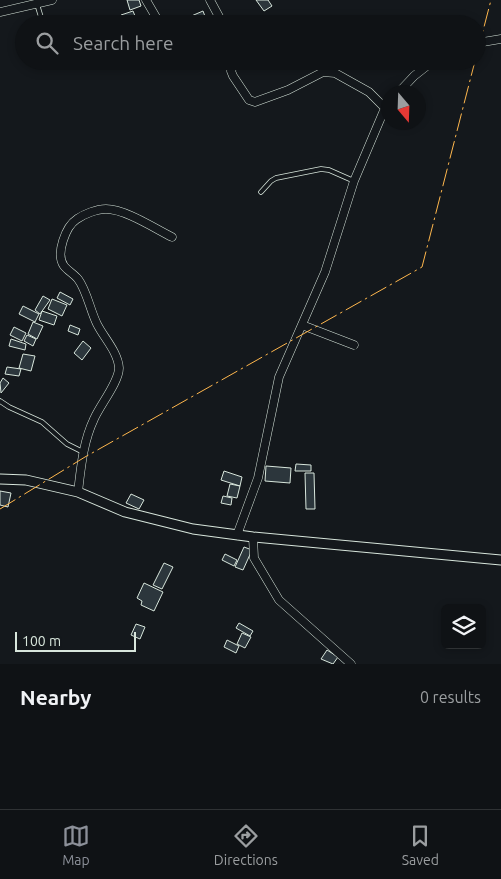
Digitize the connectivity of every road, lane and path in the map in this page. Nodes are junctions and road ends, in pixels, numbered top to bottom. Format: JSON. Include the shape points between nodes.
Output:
{"nodes":[{"id":1,"x":52,"y":0,"type":"edge"},
{"id":2,"x":146,"y":0,"type":"edge"},
{"id":3,"x":210,"y":0,"type":"edge"},
{"id":4,"x":37,"y":4,"type":"junction"},
{"id":5,"x":0,"y":12,"type":"edge"},
{"id":6,"x":41,"y":15,"type":"edge"},
{"id":7,"x":155,"y":15,"type":"edge"},
{"id":8,"x":218,"y":15,"type":"edge"},
{"id":9,"x":501,"y":39,"type":"edge"},
{"id":10,"x":486,"y":41,"type":"edge"},
{"id":11,"x":231,"y":70,"type":"edge"},
{"id":12,"x":422,"y":70,"type":"edge"},
{"id":13,"x":323,"y":72,"type":"joint"},
{"id":14,"x":406,"y":85,"type":"edge"},
{"id":15,"x":381,"y":101,"type":"edge"},
{"id":16,"x":381,"y":119,"type":"edge"},
{"id":17,"x":354,"y":180,"type":"junction"},
{"id":18,"x":261,"y":192,"type":"dead end"},
{"id":19,"x":172,"y":237,"type":"dead end"},
{"id":20,"x":302,"y":325,"type":"junction"},
{"id":21,"x":354,"y":346,"type":"dead end"},
{"id":22,"x":0,"y":401,"type":"edge"},
{"id":23,"x":83,"y":452,"type":"junction"},
{"id":24,"x":0,"y":480,"type":"edge"},
{"id":25,"x":78,"y":492,"type":"junction"},
{"id":26,"x":237,"y":535,"type":"junction"},
{"id":27,"x":253,"y":537,"type":"junction"},
{"id":28,"x":501,"y":560,"type":"edge"},
{"id":29,"x":351,"y":664,"type":"edge"}],
"edges":[{"from":1,"to":4,"type":"street"},
{"from":2,"to":7,"type":"street"},
{"from":3,"to":8,"type":"street"},
{"from":4,"to":5,"type":"street"},
{"from":4,"to":6,"type":"lane"},
{"from":9,"to":10,"type":"street"},
{"from":11,"to":13,"type":"street","via":[[249,100],[255,102]]},
{"from":12,"to":14,"type":"street"},
{"from":13,"to":15,"type":"street","via":[[335,73]]},
{"from":16,"to":17,"type":"street"},
{"from":17,"to":18,"type":"lane","via":[[321,169],[276,178]]},
{"from":17,"to":20,"type":"street","via":[[325,272]]},
{"from":19,"to":23,"type":"street","via":[[124,214],[105,209],[91,212],[70,224],[60,259],[78,278],[98,326],[117,359],[119,370],[94,419]]},
{"from":20,"to":21,"type":"street"},
{"from":20,"to":26,"type":"street","via":[[279,377],[258,478]]},
{"from":22,"to":23,"type":"lane","via":[[42,422],[67,444]]},
{"from":23,"to":25,"type":"street"},
{"from":24,"to":25,"type":"street","via":[[26,480]]},
{"from":25,"to":26,"type":"street","via":[[125,512]]},
{"from":26,"to":27,"type":"street"},
{"from":27,"to":28,"type":"street"},
{"from":27,"to":29,"type":"street","via":[[254,558],[279,600]]}]}
